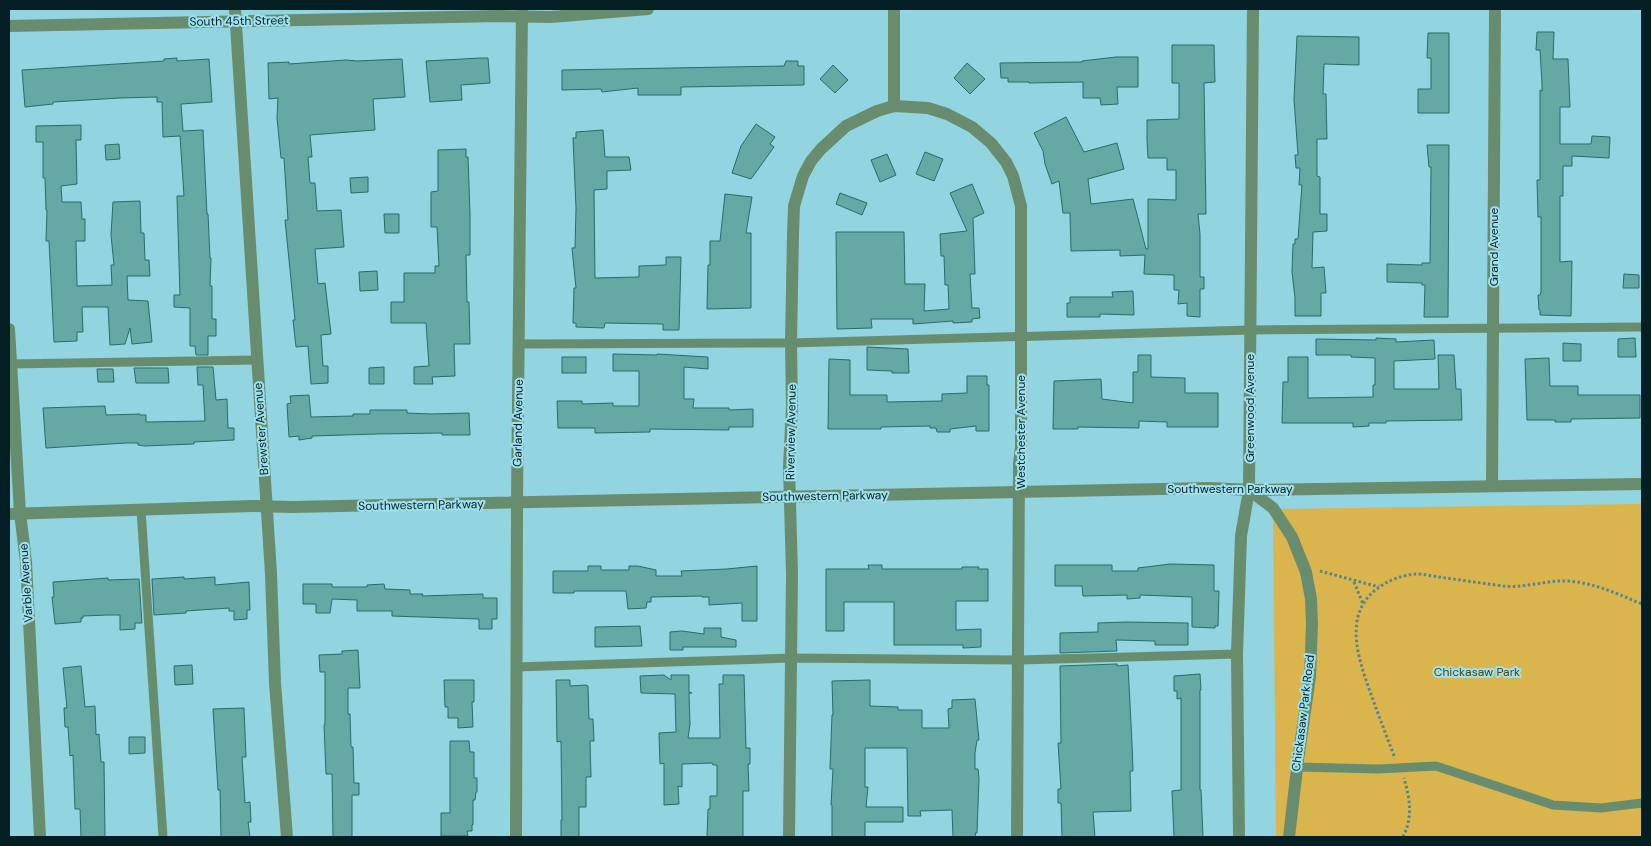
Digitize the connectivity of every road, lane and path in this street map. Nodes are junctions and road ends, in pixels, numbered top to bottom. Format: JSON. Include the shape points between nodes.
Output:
{"nodes":[{"id":1,"x":648,"y":9,"type":"edge"},
{"id":2,"x":894,"y":9,"type":"edge"},
{"id":3,"x":1253,"y":9,"type":"edge"},
{"id":4,"x":1495,"y":9,"type":"edge"},
{"id":5,"x":522,"y":13,"type":"edge"},
{"id":6,"x":235,"y":15,"type":"edge"},
{"id":7,"x":9,"y":26,"type":"edge"},
{"id":8,"x":894,"y":106,"type":"junction"},
{"id":9,"x":1642,"y":327,"type":"edge"},
{"id":10,"x":1493,"y":328,"type":"junction"},
{"id":11,"x":9,"y":329,"type":"edge"},
{"id":12,"x":1250,"y":330,"type":"junction"},
{"id":13,"x":1021,"y":336,"type":"junction"},
{"id":14,"x":791,"y":343,"type":"junction"},
{"id":15,"x":519,"y":344,"type":"junction"},
{"id":16,"x":257,"y":360,"type":"junction"},
{"id":17,"x":10,"y":364,"type":"edge"},
{"id":18,"x":1642,"y":484,"type":"edge"},
{"id":19,"x":1492,"y":486,"type":"junction"},
{"id":20,"x":1249,"y":490,"type":"junction"},
{"id":21,"x":1020,"y":492,"type":"junction"},
{"id":22,"x":790,"y":497,"type":"junction"},
{"id":23,"x":517,"y":502,"type":"junction"},
{"id":24,"x":266,"y":507,"type":"junction"},
{"id":25,"x":141,"y":510,"type":"junction"},
{"id":26,"x":14,"y":514,"type":"edge"},
{"id":27,"x":1306,"y":572,"type":"junction"},
{"id":28,"x":1353,"y":582,"type":"junction"},
{"id":29,"x":1379,"y":587,"type":"junction"},
{"id":30,"x":1363,"y":604,"type":"junction"},
{"id":31,"x":1642,"y":604,"type":"edge"},
{"id":32,"x":1237,"y":654,"type":"junction"},
{"id":33,"x":791,"y":658,"type":"junction"},
{"id":34,"x":1019,"y":660,"type":"junction"},
{"id":35,"x":516,"y":667,"type":"junction"},
{"id":36,"x":1297,"y":767,"type":"junction"},
{"id":37,"x":1400,"y":768,"type":"junction"},
{"id":38,"x":1642,"y":803,"type":"edge"},
{"id":39,"x":40,"y":837,"type":"edge"},
{"id":40,"x":163,"y":837,"type":"edge"},
{"id":41,"x":287,"y":837,"type":"edge"},
{"id":42,"x":516,"y":837,"type":"edge"},
{"id":43,"x":789,"y":837,"type":"edge"},
{"id":44,"x":1017,"y":837,"type":"edge"},
{"id":45,"x":1239,"y":837,"type":"edge"},
{"id":46,"x":1289,"y":837,"type":"edge"},
{"id":47,"x":1403,"y":837,"type":"edge"}],
"edges":[{"from":1,"to":5,"type":"street","name":"South 45th Street","via":[[551,17]]},
{"from":2,"to":8,"type":"street"},
{"from":3,"to":12,"type":"street","name":"Greenwood Avenue"},
{"from":4,"to":10,"type":"street","name":"Grand Avenue"},
{"from":5,"to":6,"type":"street","name":"South 45th Street"},
{"from":5,"to":15,"type":"street","name":"Garland Avenue"},
{"from":6,"to":7,"type":"street","name":"South 45th Street"},
{"from":6,"to":16,"type":"street","name":"Brewster Avenue"},
{"from":8,"to":13,"type":"street","name":"Westchester Avenue","via":[[928,108],[947,114],[972,127],[1006,162],[1021,206]]},
{"from":8,"to":14,"type":"street","name":"Riverview Avenue","via":[[846,126],[821,148],[803,176],[794,206]]},
{"from":9,"to":10,"type":"lane"},
{"from":10,"to":12,"type":"lane"},
{"from":10,"to":19,"type":"street","name":"Grand Avenue"},
{"from":11,"to":17,"type":"street","name":"Varble Avenue"},
{"from":12,"to":13,"type":"lane"},
{"from":12,"to":20,"type":"street","name":"Greenwood Avenue"},
{"from":13,"to":14,"type":"lane"},
{"from":13,"to":21,"type":"street","name":"Westchester Avenue"},
{"from":14,"to":15,"type":"lane"},
{"from":14,"to":22,"type":"street","name":"Riverview Avenue"},
{"from":15,"to":23,"type":"street","name":"Garland Avenue"},
{"from":16,"to":17,"type":"lane"},
{"from":16,"to":24,"type":"street","name":"Brewster Avenue"},
{"from":17,"to":26,"type":"street","name":"Varble Avenue"},
{"from":18,"to":19,"type":"street","name":"Southwestern Parkway"},
{"from":19,"to":20,"type":"street","name":"Southwestern Parkway"},
{"from":20,"to":21,"type":"street","name":"Southwestern Parkway"},
{"from":20,"to":27,"type":"street","name":"Chickasaw Park Road","via":[[1273,508],[1295,545]]},
{"from":20,"to":32,"type":"street","name":"Greenwood Avenue","via":[[1241,536]]},
{"from":21,"to":22,"type":"street","name":"Southwestern Parkway"},
{"from":21,"to":34,"type":"street","name":"Westchester Avenue"},
{"from":22,"to":23,"type":"street","name":"Southwestern Parkway"},
{"from":22,"to":33,"type":"street","name":"Riverview Avenue"},
{"from":23,"to":24,"type":"street","name":"Southwestern Parkway"},
{"from":23,"to":35,"type":"street","name":"Garland Avenue"},
{"from":24,"to":25,"type":"street","name":"Southwestern Parkway"},
{"from":24,"to":41,"type":"street","name":"Brewster Avenue"},
{"from":25,"to":26,"type":"street","name":"Southwestern Parkway"},
{"from":25,"to":40,"type":"lane"},
{"from":26,"to":39,"type":"street","name":"Varble Avenue","via":[[26,562]]},
{"from":27,"to":28,"type":"path","via":[[1328,573]]},
{"from":27,"to":36,"type":"street","name":"Chickasaw Park Road","via":[[1312,624],[1310,677]]},
{"from":28,"to":29,"type":"path"},
{"from":28,"to":30,"type":"path"},
{"from":29,"to":30,"type":"path"},
{"from":29,"to":31,"type":"path","via":[[1399,577],[1417,574],[1506,586],[1579,582]]},
{"from":30,"to":37,"type":"path","via":[[1357,622],[1358,655]]},
{"from":32,"to":34,"type":"lane"},
{"from":32,"to":45,"type":"street","name":"Greenwood Avenue"},
{"from":33,"to":34,"type":"lane"},
{"from":33,"to":35,"type":"lane"},
{"from":33,"to":43,"type":"street","name":"Riverview Avenue"},
{"from":34,"to":44,"type":"street","name":"Westchester Avenue"},
{"from":35,"to":42,"type":"street","name":"Garland Avenue"},
{"from":36,"to":37,"type":"lane"},
{"from":36,"to":46,"type":"street","name":"Chickasaw Park Road"},
{"from":37,"to":38,"type":"lane","via":[[1436,766],[1553,805],[1602,808]]},
{"from":37,"to":47,"type":"path","via":[[1410,805],[1410,817]]}]}
